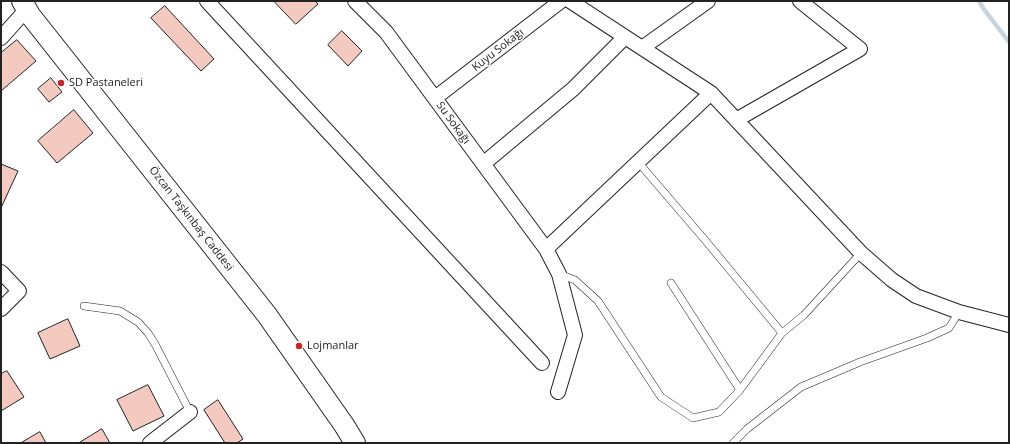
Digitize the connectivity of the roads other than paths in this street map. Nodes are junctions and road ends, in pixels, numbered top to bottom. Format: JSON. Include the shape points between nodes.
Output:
{"nodes":[{"id":1,"x":207,"y":1,"type":"edge"},
{"id":2,"x":355,"y":1,"type":"edge"},
{"id":3,"x":561,"y":1,"type":"edge"},
{"id":4,"x":570,"y":1,"type":"edge"},
{"id":5,"x":708,"y":1,"type":"edge"},
{"id":6,"x":800,"y":1,"type":"edge"},
{"id":7,"x":24,"y":6,"type":"edge"},
{"id":8,"x":625,"y":37,"type":"junction"},
{"id":9,"x":1,"y":38,"type":"edge"},
{"id":10,"x":642,"y":48,"type":"junction"},
{"id":11,"x":711,"y":93,"type":"junction"},
{"id":12,"x":435,"y":98,"type":"junction"},
{"id":13,"x":736,"y":120,"type":"junction"},
{"id":14,"x":638,"y":162,"type":"junction"},
{"id":15,"x":483,"y":164,"type":"junction"},
{"id":16,"x":546,"y":249,"type":"junction"},
{"id":17,"x":861,"y":253,"type":"junction"},
{"id":18,"x":1,"y":272,"type":"edge"},
{"id":19,"x":559,"y":274,"type":"junction"},
{"id":20,"x":671,"y":283,"type":"dead end"},
{"id":21,"x":84,"y":306,"type":"dead end"},
{"id":22,"x":1,"y":309,"type":"edge"},
{"id":23,"x":959,"y":312,"type":"junction"},
{"id":24,"x":1009,"y":325,"type":"edge"},
{"id":25,"x":782,"y":333,"type":"junction"},
{"id":26,"x":542,"y":363,"type":"dead end"},
{"id":27,"x":740,"y":390,"type":"junction"},
{"id":28,"x":558,"y":392,"type":"dead end"},
{"id":29,"x":190,"y":412,"type":"joint"},
{"id":30,"x":150,"y":443,"type":"edge"},
{"id":31,"x":355,"y":443,"type":"edge"},
{"id":32,"x":733,"y":443,"type":"edge"}],
"edges":[{"from":1,"to":26,"type":"street"},
{"from":2,"to":12,"type":"street","name":"Su Sokağı","via":[[386,32]]},
{"from":3,"to":12,"type":"street","name":"Kuyu Sokağı"},
{"from":4,"to":8,"type":"street"},
{"from":5,"to":10,"type":"street"},
{"from":6,"to":13,"type":"street","via":[[860,49]]},
{"from":7,"to":9,"type":"street"},
{"from":7,"to":31,"type":"street","name":"Özcan Taşkınbaş Caddesi","via":[[266,315]]},
{"from":8,"to":10,"type":"street"},
{"from":8,"to":15,"type":"street","via":[[573,89]]},
{"from":10,"to":11,"type":"street"},
{"from":11,"to":13,"type":"street"},
{"from":11,"to":14,"type":"street"},
{"from":12,"to":15,"type":"street","name":"Su Sokağı"},
{"from":13,"to":17,"type":"street"},
{"from":14,"to":16,"type":"street"},
{"from":14,"to":25,"type":"lane"},
{"from":15,"to":16,"type":"street","name":"Su Sokağı"},
{"from":16,"to":19,"type":"street","name":"Su Sokağı"},
{"from":17,"to":23,"type":"street","via":[[892,280],[916,296]]},
{"from":17,"to":25,"type":"lane","via":[[804,315]]},
{"from":18,"to":22,"type":"street","via":[[19,291]]},
{"from":19,"to":27,"type":"lane","via":[[574,280],[598,301],[661,397],[693,418],[719,412]]},
{"from":19,"to":28,"type":"street","name":"Su Sokağı","via":[[574,335]]},
{"from":20,"to":27,"type":"lane"},
{"from":21,"to":29,"type":"lane","via":[[120,311],[138,322],[155,344]]},
{"from":23,"to":24,"type":"street"},
{"from":23,"to":32,"type":"lane","via":[[949,328],[801,387]]},
{"from":25,"to":27,"type":"lane"},
{"from":29,"to":30,"type":"street"}]}
